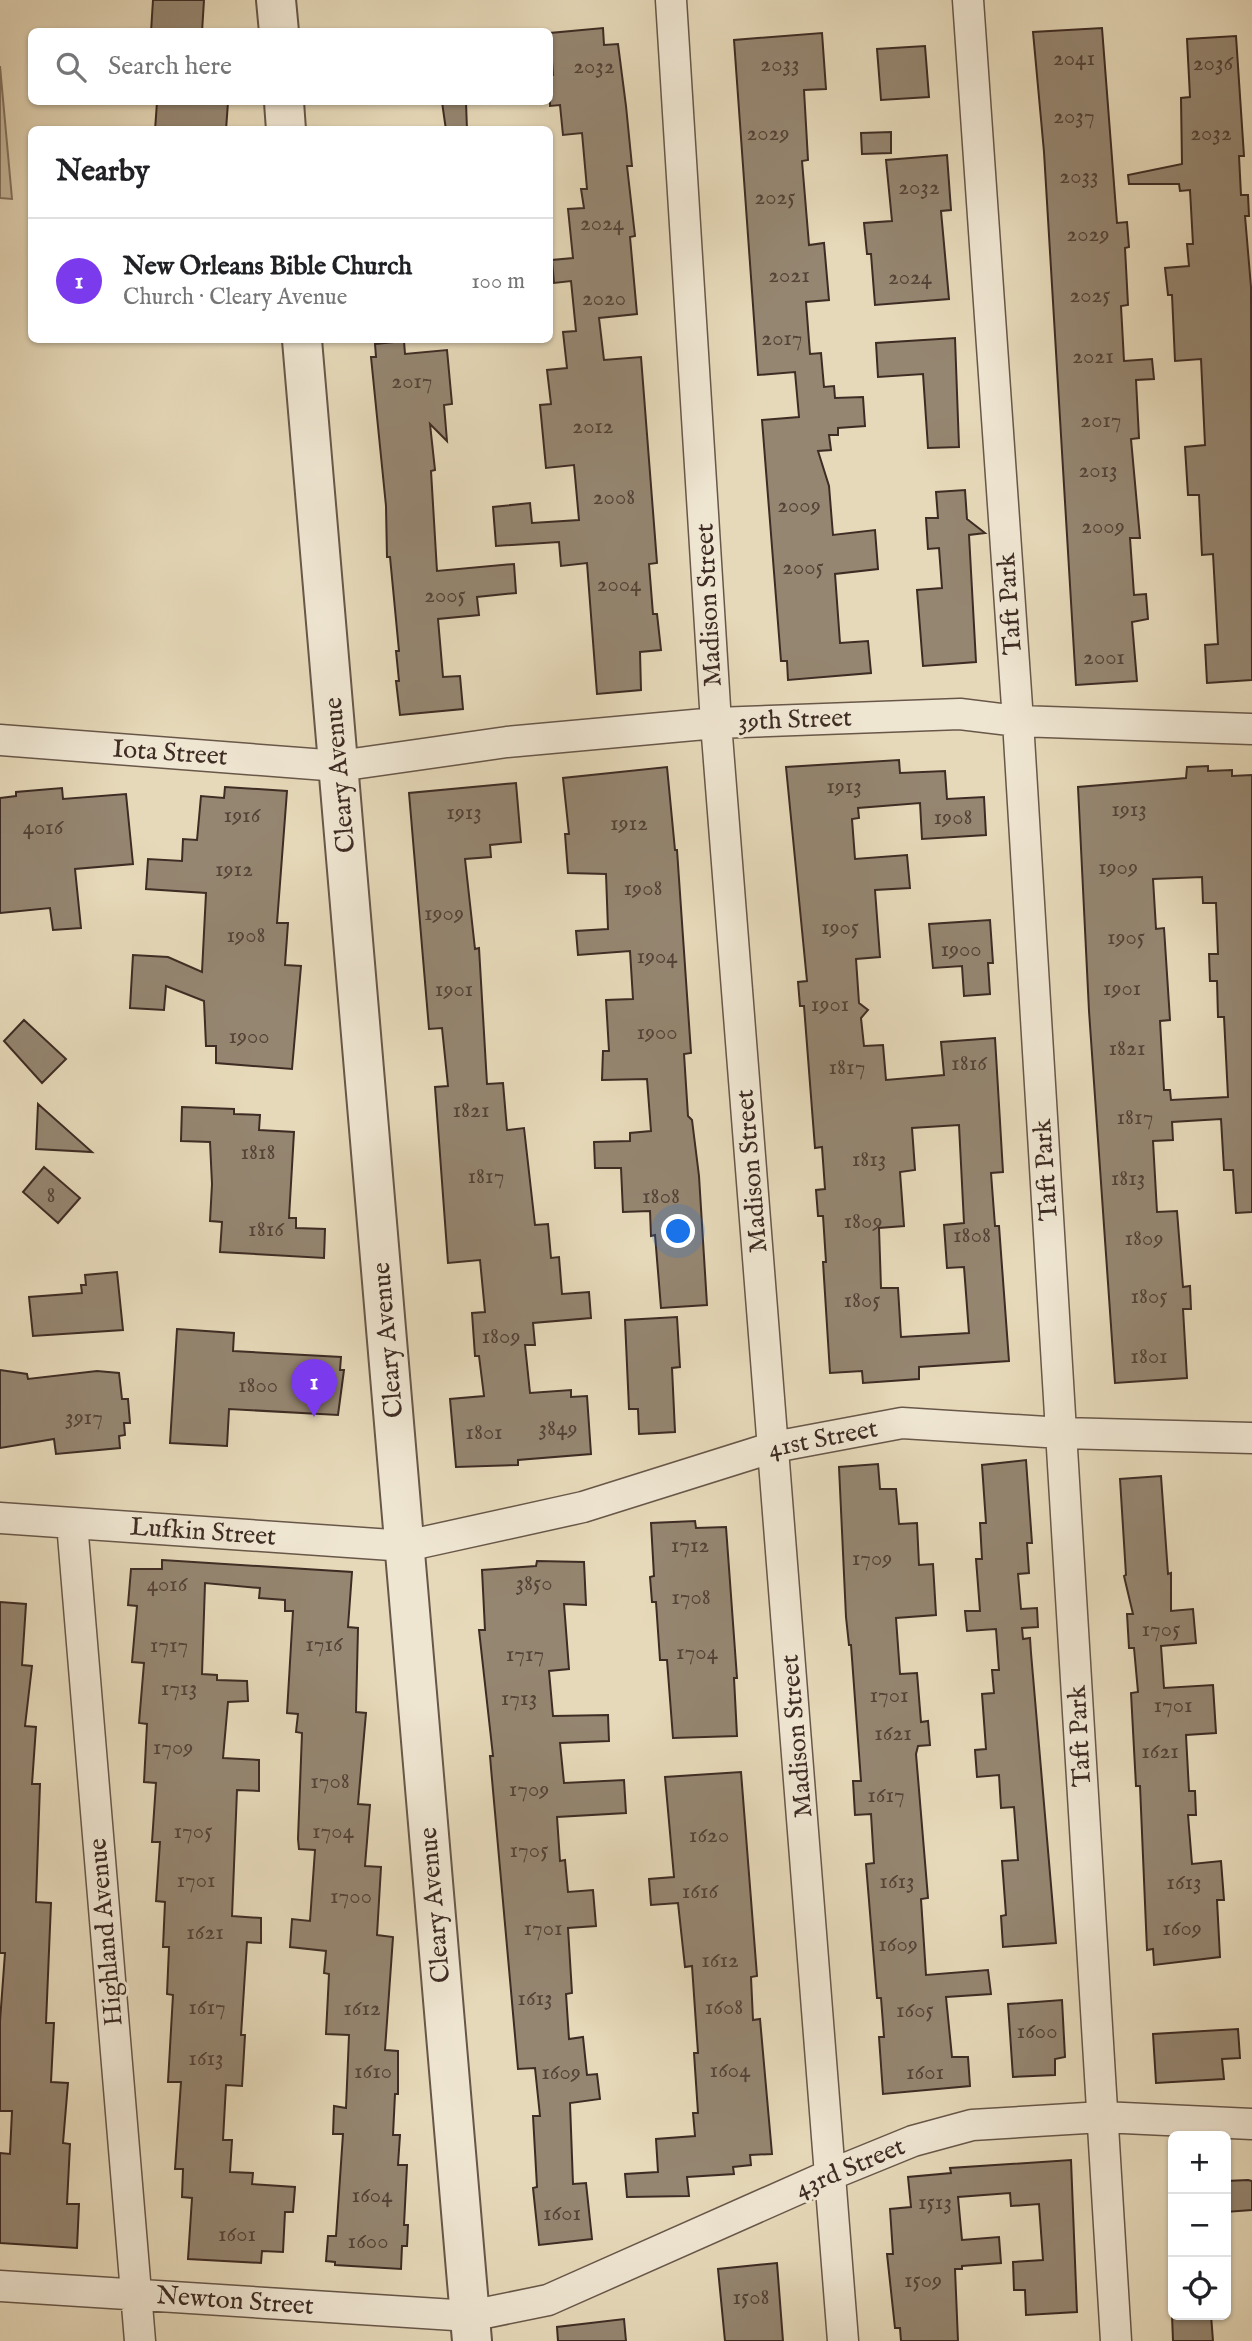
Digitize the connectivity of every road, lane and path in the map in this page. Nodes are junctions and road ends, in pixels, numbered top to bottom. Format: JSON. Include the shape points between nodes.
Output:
{"nodes":[{"id":1,"x":276,"y":0,"type":"edge"},
{"id":2,"x":671,"y":0,"type":"edge"},
{"id":3,"x":968,"y":0,"type":"edge"},
{"id":4,"x":279,"y":28,"type":"edge"},
{"id":5,"x":284,"y":105,"type":"edge"},
{"id":6,"x":286,"y":126,"type":"edge"},
{"id":7,"x":302,"y":343,"type":"edge"},
{"id":8,"x":1018,"y":721,"type":"junction"},
{"id":9,"x":716,"y":723,"type":"junction"},
{"id":10,"x":1252,"y":729,"type":"edge"},
{"id":11,"x":0,"y":740,"type":"edge"},
{"id":12,"x":339,"y":766,"type":"junction"},
{"id":13,"x":1062,"y":1433,"type":"junction"},
{"id":14,"x":1252,"y":1438,"type":"edge"},
{"id":15,"x":774,"y":1447,"type":"junction"},
{"id":16,"x":0,"y":1518,"type":"edge"},
{"id":17,"x":72,"y":1523,"type":"junction"},
{"id":18,"x":406,"y":1546,"type":"junction"},
{"id":19,"x":1102,"y":2117,"type":"junction"},
{"id":20,"x":1252,"y":2124,"type":"edge"},
{"id":21,"x":832,"y":2174,"type":"junction"},
{"id":22,"x":0,"y":2286,"type":"edge"},
{"id":23,"x":136,"y":2295,"type":"junction"},
{"id":24,"x":471,"y":2329,"type":"edge"},
{"id":25,"x":139,"y":2341,"type":"edge"},
{"id":26,"x":844,"y":2341,"type":"edge"},
{"id":27,"x":1116,"y":2341,"type":"edge"}],
"edges":[{"from":1,"to":4,"type":"street"},
{"from":2,"to":9,"type":"street","name":"Madison Street"},
{"from":3,"to":8,"type":"street","name":"Taft Park"},
{"from":5,"to":6,"type":"street"},
{"from":7,"to":12,"type":"street","name":"Cleary Avenue"},
{"from":8,"to":9,"type":"street","name":"39th Street","via":[[960,714]]},
{"from":8,"to":10,"type":"street","name":"39th Street"},
{"from":8,"to":13,"type":"street","name":"Taft Park"},
{"from":9,"to":12,"type":"street","name":"39th Street","via":[[507,742]]},
{"from":9,"to":15,"type":"street","name":"Madison Street"},
{"from":11,"to":12,"type":"street","name":"Iota Street"},
{"from":12,"to":18,"type":"street","name":"Cleary Avenue"},
{"from":13,"to":14,"type":"street","name":"41st Street"},
{"from":13,"to":15,"type":"street","name":"41st Street","via":[[902,1423]]},
{"from":13,"to":19,"type":"street","name":"Taft Park"},
{"from":15,"to":18,"type":"street","name":"41st Street","via":[[583,1507]]},
{"from":15,"to":21,"type":"street","name":"Madison Street"},
{"from":16,"to":17,"type":"street","name":"Lufkin Street"},
{"from":17,"to":18,"type":"street","name":"Lufkin Street"},
{"from":17,"to":23,"type":"street","name":"Highland Avenue"},
{"from":18,"to":24,"type":"street","name":"Cleary Avenue"},
{"from":19,"to":20,"type":"street","name":"43rd Street"},
{"from":19,"to":21,"type":"street","name":"43rd Street","via":[[972,2125],[914,2141]]},
{"from":19,"to":27,"type":"street","name":"Taft Park"},
{"from":21,"to":24,"type":"street","name":"43rd Street","via":[[548,2300]]},
{"from":21,"to":26,"type":"street","name":"Madison Street"},
{"from":22,"to":23,"type":"street","name":"Newton Street"},
{"from":23,"to":24,"type":"street","name":"Newton Street"},
{"from":23,"to":25,"type":"street","name":"Highland Avenue"}]}
